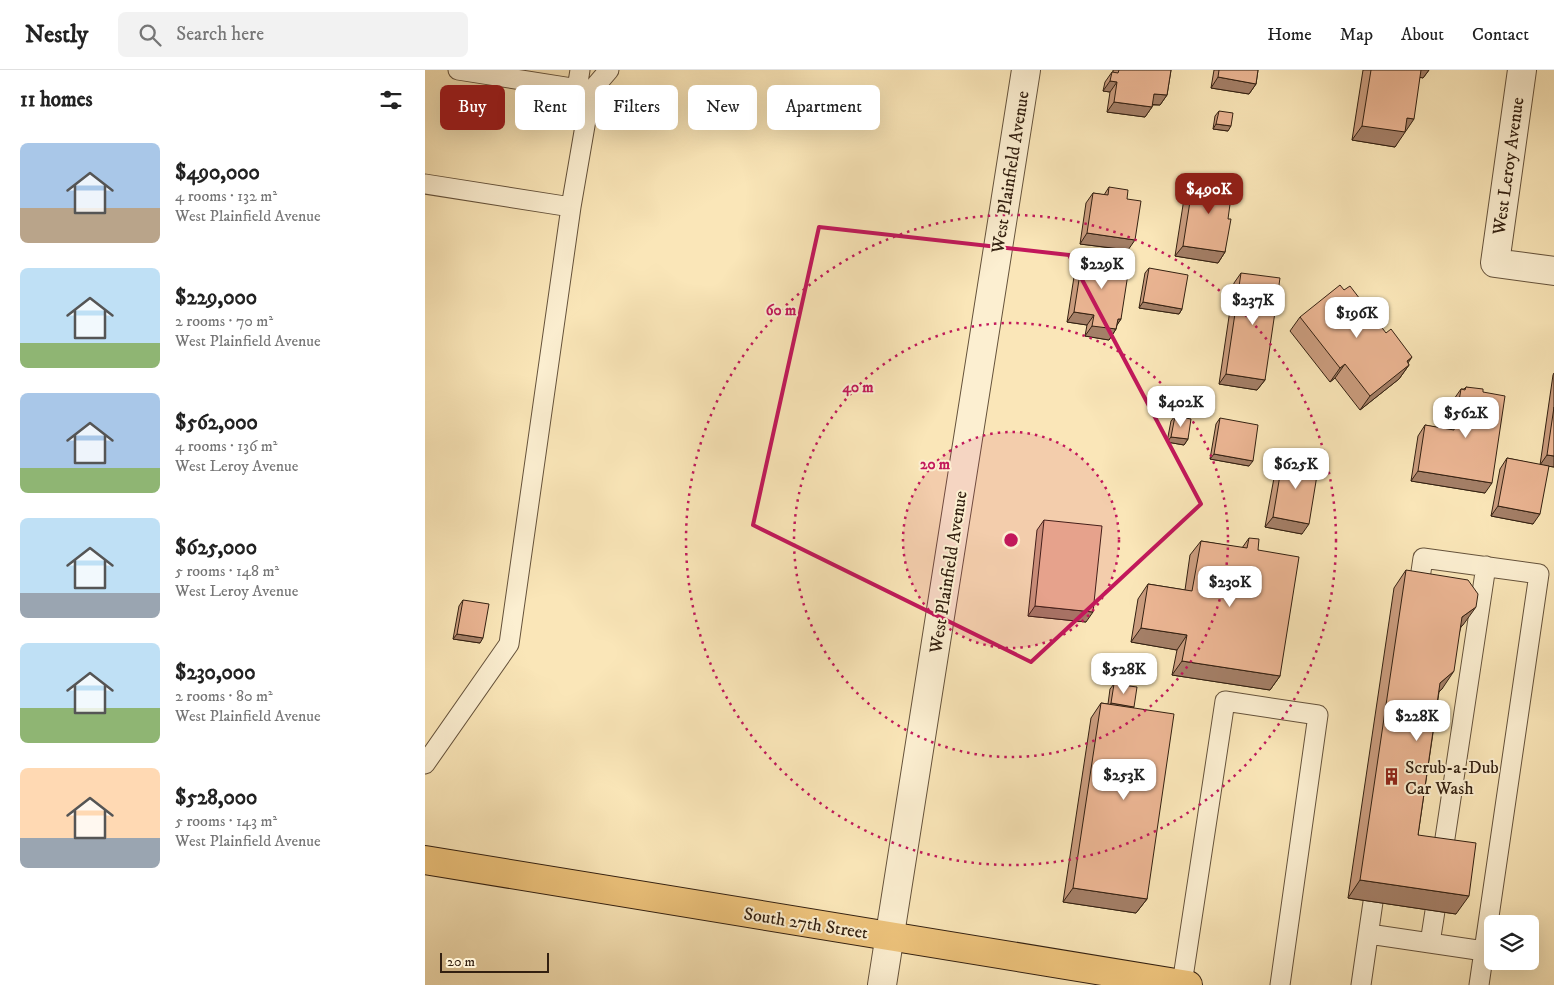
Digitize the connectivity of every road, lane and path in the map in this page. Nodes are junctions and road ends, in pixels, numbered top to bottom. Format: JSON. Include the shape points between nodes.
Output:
{"nodes":[{"id":1,"x":458,"y":70,"type":"edge"},
{"id":2,"x":580,"y":70,"type":"edge"},
{"id":3,"x":609,"y":70,"type":"edge"},
{"id":4,"x":1026,"y":70,"type":"edge"},
{"id":5,"x":1522,"y":70,"type":"edge"},
{"id":6,"x":552,"y":85,"type":"edge"},
{"id":7,"x":583,"y":85,"type":"edge"},
{"id":8,"x":585,"y":89,"type":"edge"},
{"id":9,"x":580,"y":130,"type":"edge"},
{"id":10,"x":425,"y":184,"type":"edge"},
{"id":11,"x":571,"y":207,"type":"junction"},
{"id":12,"x":1554,"y":271,"type":"edge"},
{"id":13,"x":1486,"y":566,"type":"junction"},
{"id":14,"x":1418,"y":592,"type":"edge"},
{"id":15,"x":425,"y":764,"type":"edge"},
{"id":16,"x":1442,"y":858,"type":"edge"},
{"id":17,"x":425,"y":860,"type":"edge"},
{"id":18,"x":1373,"y":902,"type":"edge"},
{"id":19,"x":1435,"y":911,"type":"edge"},
{"id":20,"x":1489,"y":915,"type":"edge"},
{"id":21,"x":1369,"y":934,"type":"junction"},
{"id":22,"x":891,"y":937,"type":"junction"},
{"id":23,"x":1431,"y":943,"type":"junction"},
{"id":24,"x":1484,"y":951,"type":"joint"},
{"id":25,"x":1185,"y":984,"type":"edge"},
{"id":26,"x":882,"y":985,"type":"edge"},
{"id":27,"x":1280,"y":985,"type":"edge"},
{"id":28,"x":1361,"y":985,"type":"edge"},
{"id":29,"x":1479,"y":985,"type":"edge"}],
"edges":[{"from":1,"to":6,"type":"lane"},
{"from":2,"to":7,"type":"lane"},
{"from":3,"to":8,"type":"lane"},
{"from":4,"to":22,"type":"street","name":"West Plainfield Avenue"},
{"from":5,"to":12,"type":"street","name":"West Leroy Avenue","via":[[1495,263]]},
{"from":9,"to":11,"type":"lane"},
{"from":10,"to":11,"type":"lane"},
{"from":11,"to":15,"type":"lane","via":[[509,644]]},
{"from":13,"to":14,"type":"lane","via":[[1423,558]]},
{"from":13,"to":16,"type":"lane"},
{"from":13,"to":20,"type":"lane","via":[[1539,574]]},
{"from":17,"to":22,"type":"main road","name":"South 27th Street"},
{"from":18,"to":21,"type":"lane"},
{"from":19,"to":23,"type":"lane"},
{"from":21,"to":23,"type":"lane"},
{"from":21,"to":28,"type":"lane"},
{"from":22,"to":25,"type":"main road","name":"South 27th Street"},
{"from":22,"to":26,"type":"street","name":"West Plainfield Avenue"},
{"from":23,"to":24,"type":"lane"},
{"from":24,"to":29,"type":"lane"},
{"from":25,"to":27,"type":"lane","via":[[1225,701],[1318,715]]}]}
